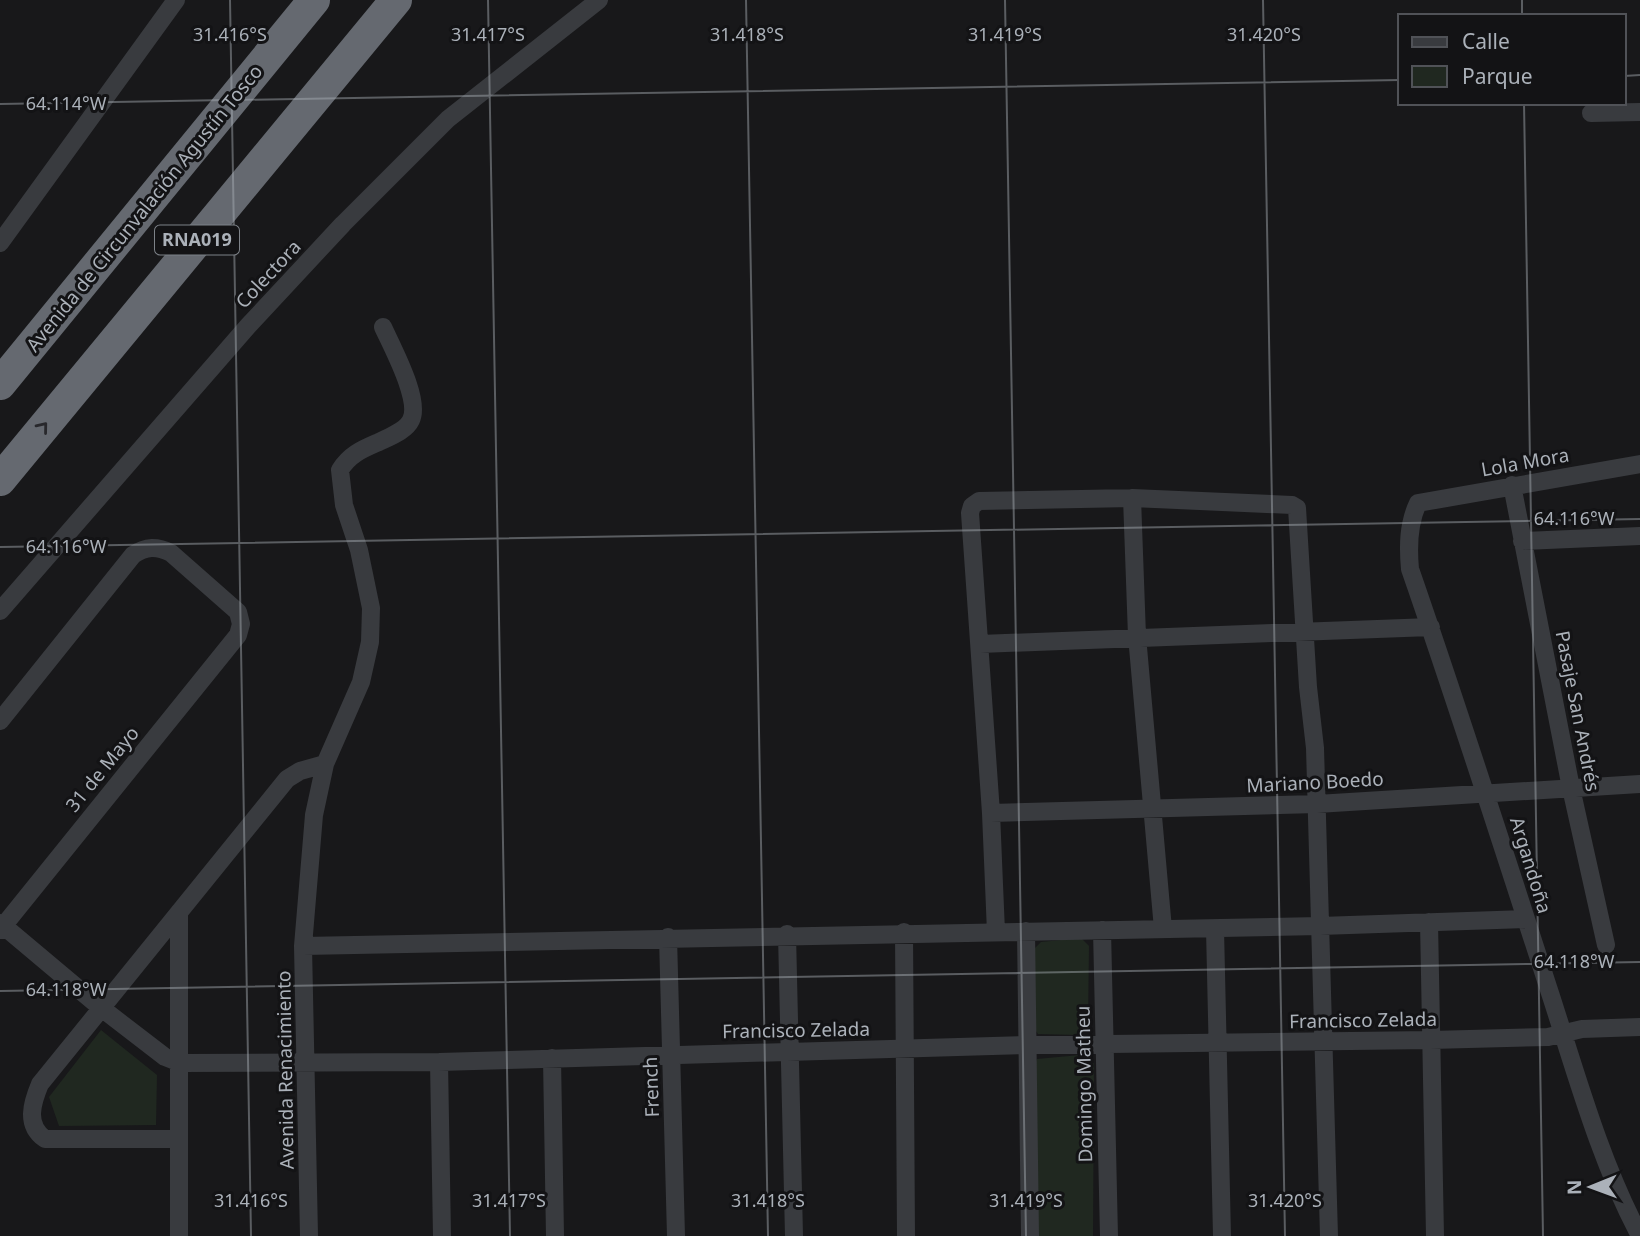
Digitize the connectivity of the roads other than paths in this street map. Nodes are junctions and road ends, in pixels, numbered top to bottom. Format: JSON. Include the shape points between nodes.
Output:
{"nodes":[{"id":1,"x":176,"y":0,"type":"edge"},
{"id":2,"x":314,"y":0,"type":"edge"},
{"id":3,"x":396,"y":0,"type":"edge"},
{"id":4,"x":419,"y":0,"type":"edge"},
{"id":5,"x":599,"y":0,"type":"edge"},
{"id":6,"x":1640,"y":112,"type":"edge"},
{"id":7,"x":1591,"y":113,"type":"dead end"},
{"id":8,"x":199,"y":238,"type":"junction"},
{"id":9,"x":0,"y":243,"type":"edge"},
{"id":10,"x":383,"y":327,"type":"dead end"},
{"id":11,"x":0,"y":384,"type":"edge"},
{"id":12,"x":1640,"y":464,"type":"edge"},
{"id":13,"x":0,"y":480,"type":"edge"},
{"id":14,"x":1512,"y":485,"type":"junction"},
{"id":15,"x":1132,"y":498,"type":"junction"},
{"id":16,"x":1418,"y":503,"type":"joint"},
{"id":17,"x":1640,"y":536,"type":"edge"},
{"id":18,"x":1522,"y":541,"type":"junction"},
{"id":19,"x":0,"y":611,"type":"edge"},
{"id":20,"x":1431,"y":627,"type":"junction"},
{"id":21,"x":1305,"y":631,"type":"junction"},
{"id":22,"x":1138,"y":636,"type":"junction"},
{"id":23,"x":980,"y":644,"type":"junction"},
{"id":24,"x":0,"y":721,"type":"edge"},
{"id":25,"x":325,"y":764,"type":"junction"},
{"id":26,"x":1640,"y":784,"type":"edge"},
{"id":27,"x":1571,"y":788,"type":"junction"},
{"id":28,"x":1487,"y":792,"type":"junction"},
{"id":29,"x":1317,"y":804,"type":"junction"},
{"id":30,"x":1152,"y":810,"type":"junction"},
{"id":31,"x":991,"y":813,"type":"junction"},
{"id":32,"x":178,"y":912,"type":"junction"},
{"id":33,"x":1526,"y":919,"type":"junction"},
{"id":34,"x":1429,"y":922,"type":"junction"},
{"id":35,"x":1,"y":926,"type":"edge"},
{"id":36,"x":1320,"y":926,"type":"junction"},
{"id":37,"x":1163,"y":929,"type":"junction"},
{"id":38,"x":1215,"y":929,"type":"junction"},
{"id":39,"x":1102,"y":930,"type":"junction"},
{"id":40,"x":1026,"y":931,"type":"junction"},
{"id":41,"x":904,"y":932,"type":"junction"},
{"id":42,"x":996,"y":932,"type":"junction"},
{"id":43,"x":787,"y":934,"type":"junction"},
{"id":44,"x":668,"y":937,"type":"junction"},
{"id":45,"x":1606,"y":945,"type":"dead end"},
{"id":46,"x":303,"y":946,"type":"junction"},
{"id":47,"x":100,"y":1007,"type":"junction"},
{"id":48,"x":1640,"y":1027,"type":"edge"},
{"id":49,"x":1563,"y":1033,"type":"junction"},
{"id":50,"x":1431,"y":1040,"type":"junction"},
{"id":51,"x":1217,"y":1042,"type":"junction"},
{"id":52,"x":1323,"y":1042,"type":"junction"},
{"id":53,"x":1027,"y":1045,"type":"junction"},
{"id":54,"x":1104,"y":1045,"type":"junction"},
{"id":55,"x":905,"y":1048,"type":"junction"},
{"id":56,"x":790,"y":1052,"type":"junction"},
{"id":57,"x":671,"y":1054,"type":"junction"},
{"id":58,"x":552,"y":1058,"type":"junction"},
{"id":59,"x":439,"y":1062,"type":"junction"},
{"id":60,"x":180,"y":1063,"type":"junction"},
{"id":61,"x":305,"y":1063,"type":"junction"},
{"id":62,"x":178,"y":1139,"type":"junction"},
{"id":63,"x":179,"y":1236,"type":"edge"},
{"id":64,"x":309,"y":1236,"type":"edge"},
{"id":65,"x":442,"y":1236,"type":"edge"},
{"id":66,"x":555,"y":1236,"type":"edge"},
{"id":67,"x":676,"y":1236,"type":"edge"},
{"id":68,"x":794,"y":1236,"type":"edge"},
{"id":69,"x":906,"y":1236,"type":"edge"},
{"id":70,"x":1030,"y":1236,"type":"edge"},
{"id":71,"x":1109,"y":1236,"type":"edge"},
{"id":72,"x":1222,"y":1236,"type":"edge"},
{"id":73,"x":1329,"y":1236,"type":"edge"},
{"id":74,"x":1434,"y":1236,"type":"edge"},
{"id":75,"x":1640,"y":1236,"type":"edge"}],
"edges":[{"from":1,"to":9,"type":"street"},
{"from":2,"to":11,"type":"highway","name":"Avenida de Circunvalación Agustín Tosco","number":"RNA019"},
{"from":3,"to":8,"type":"highway","number":"RNA019"},
{"from":4,"to":8,"type":"highway","via":[[271,175]]},
{"from":5,"to":19,"type":"street","name":"Colectora","via":[[448,119],[343,224]]},
{"from":6,"to":7,"type":"street"},
{"from":13,"to":8,"type":"highway","number":"RNA019","one_way":true},
{"from":10,"to":25,"type":"street","name":"Avenida Renacimiento","via":[[413,409],[411,422],[398,433],[357,451],[340,470],[344,505],[372,608],[361,682]]},
{"from":12,"to":14,"type":"street","name":"Lola Mora"},
{"from":14,"to":16,"type":"street","name":"Lola Mora"},
{"from":14,"to":18,"type":"street","name":"Pasaje San Andrés"},
{"from":15,"to":21,"type":"street","via":[[1297,508]]},
{"from":15,"to":22,"type":"street"},
{"from":15,"to":23,"type":"street","via":[[979,501],[972,506]]},
{"from":16,"to":20,"type":"street","name":"Argandoña","via":[[1408,547],[1410,569]]},
{"from":17,"to":18,"type":"street"},
{"from":18,"to":27,"type":"street","name":"Pasaje San Andrés"},
{"from":20,"to":21,"type":"street"},
{"from":20,"to":28,"type":"street","name":"Argandoña"},
{"from":21,"to":22,"type":"street"},
{"from":21,"to":29,"type":"street"},
{"from":22,"to":23,"type":"street"},
{"from":22,"to":30,"type":"street"},
{"from":23,"to":31,"type":"street"},
{"from":24,"to":35,"type":"street","name":"31 de Mayo","via":[[142,549],[162,548],[171,553],[232,606],[241,624],[238,635]]},
{"from":25,"to":32,"type":"street","via":[[287,779]]},
{"from":25,"to":46,"type":"street","name":"Avenida Renacimiento","via":[[314,815]]},
{"from":26,"to":27,"type":"street","name":"Mariano Boedo"},
{"from":27,"to":28,"type":"street","name":"Mariano Boedo"},
{"from":27,"to":45,"type":"street","name":"Pasaje San Andrés"},
{"from":28,"to":29,"type":"street","name":"Mariano Boedo"},
{"from":28,"to":33,"type":"street","name":"Argandoña"},
{"from":29,"to":30,"type":"street","name":"Mariano Boedo"},
{"from":29,"to":36,"type":"street"},
{"from":30,"to":31,"type":"street","name":"Mariano Boedo"},
{"from":30,"to":37,"type":"street"},
{"from":31,"to":42,"type":"street"},
{"from":32,"to":47,"type":"street"},
{"from":32,"to":60,"type":"street"},
{"from":33,"to":34,"type":"street"},
{"from":33,"to":49,"type":"street","name":"Argandoña"},
{"from":34,"to":36,"type":"street"},
{"from":34,"to":50,"type":"street"},
{"from":35,"to":47,"type":"street"},
{"from":36,"to":38,"type":"street"},
{"from":36,"to":52,"type":"street"},
{"from":37,"to":38,"type":"street"},
{"from":37,"to":39,"type":"street"},
{"from":38,"to":51,"type":"street"},
{"from":39,"to":40,"type":"street"},
{"from":39,"to":54,"type":"street","name":"Domingo Matheu"},
{"from":40,"to":42,"type":"street"},
{"from":40,"to":53,"type":"street"},
{"from":41,"to":42,"type":"street"},
{"from":41,"to":43,"type":"street"},
{"from":41,"to":55,"type":"street"},
{"from":43,"to":44,"type":"street"},
{"from":43,"to":56,"type":"street"},
{"from":44,"to":46,"type":"street"},
{"from":44,"to":57,"type":"street","name":"French"},
{"from":46,"to":61,"type":"street","name":"Avenida Renacimiento"},
{"from":47,"to":60,"type":"street","via":[[165,1057]]},
{"from":47,"to":62,"type":"street","via":[[40,1084],[31,1110],[38,1135],[51,1140]]},
{"from":48,"to":49,"type":"street","name":"Francisco Zelada"},
{"from":49,"to":50,"type":"street","name":"Francisco Zelada"},
{"from":49,"to":75,"type":"street","name":"Argandoña","via":[[1623,1204]]},
{"from":50,"to":52,"type":"street","name":"Francisco Zelada"},
{"from":50,"to":74,"type":"street"},
{"from":51,"to":52,"type":"street","name":"Francisco Zelada"},
{"from":51,"to":54,"type":"street","name":"Francisco Zelada"},
{"from":51,"to":72,"type":"street"},
{"from":52,"to":73,"type":"street"},
{"from":53,"to":54,"type":"street","name":"Francisco Zelada"},
{"from":53,"to":55,"type":"street","name":"Francisco Zelada"},
{"from":53,"to":70,"type":"street"},
{"from":54,"to":71,"type":"street","name":"Domingo Matheu"},
{"from":55,"to":56,"type":"street","name":"Francisco Zelada"},
{"from":55,"to":69,"type":"street"},
{"from":56,"to":57,"type":"street","name":"Francisco Zelada"},
{"from":56,"to":68,"type":"street"},
{"from":57,"to":58,"type":"street","name":"Francisco Zelada"},
{"from":57,"to":67,"type":"street","name":"French"},
{"from":58,"to":59,"type":"street","name":"Francisco Zelada"},
{"from":58,"to":66,"type":"street"},
{"from":59,"to":61,"type":"street","name":"Francisco Zelada"},
{"from":59,"to":65,"type":"street"},
{"from":60,"to":61,"type":"street","name":"Francisco Zelada"},
{"from":60,"to":62,"type":"street"},
{"from":61,"to":64,"type":"street","name":"Avenida Renacimiento"},
{"from":62,"to":63,"type":"street"}]}
